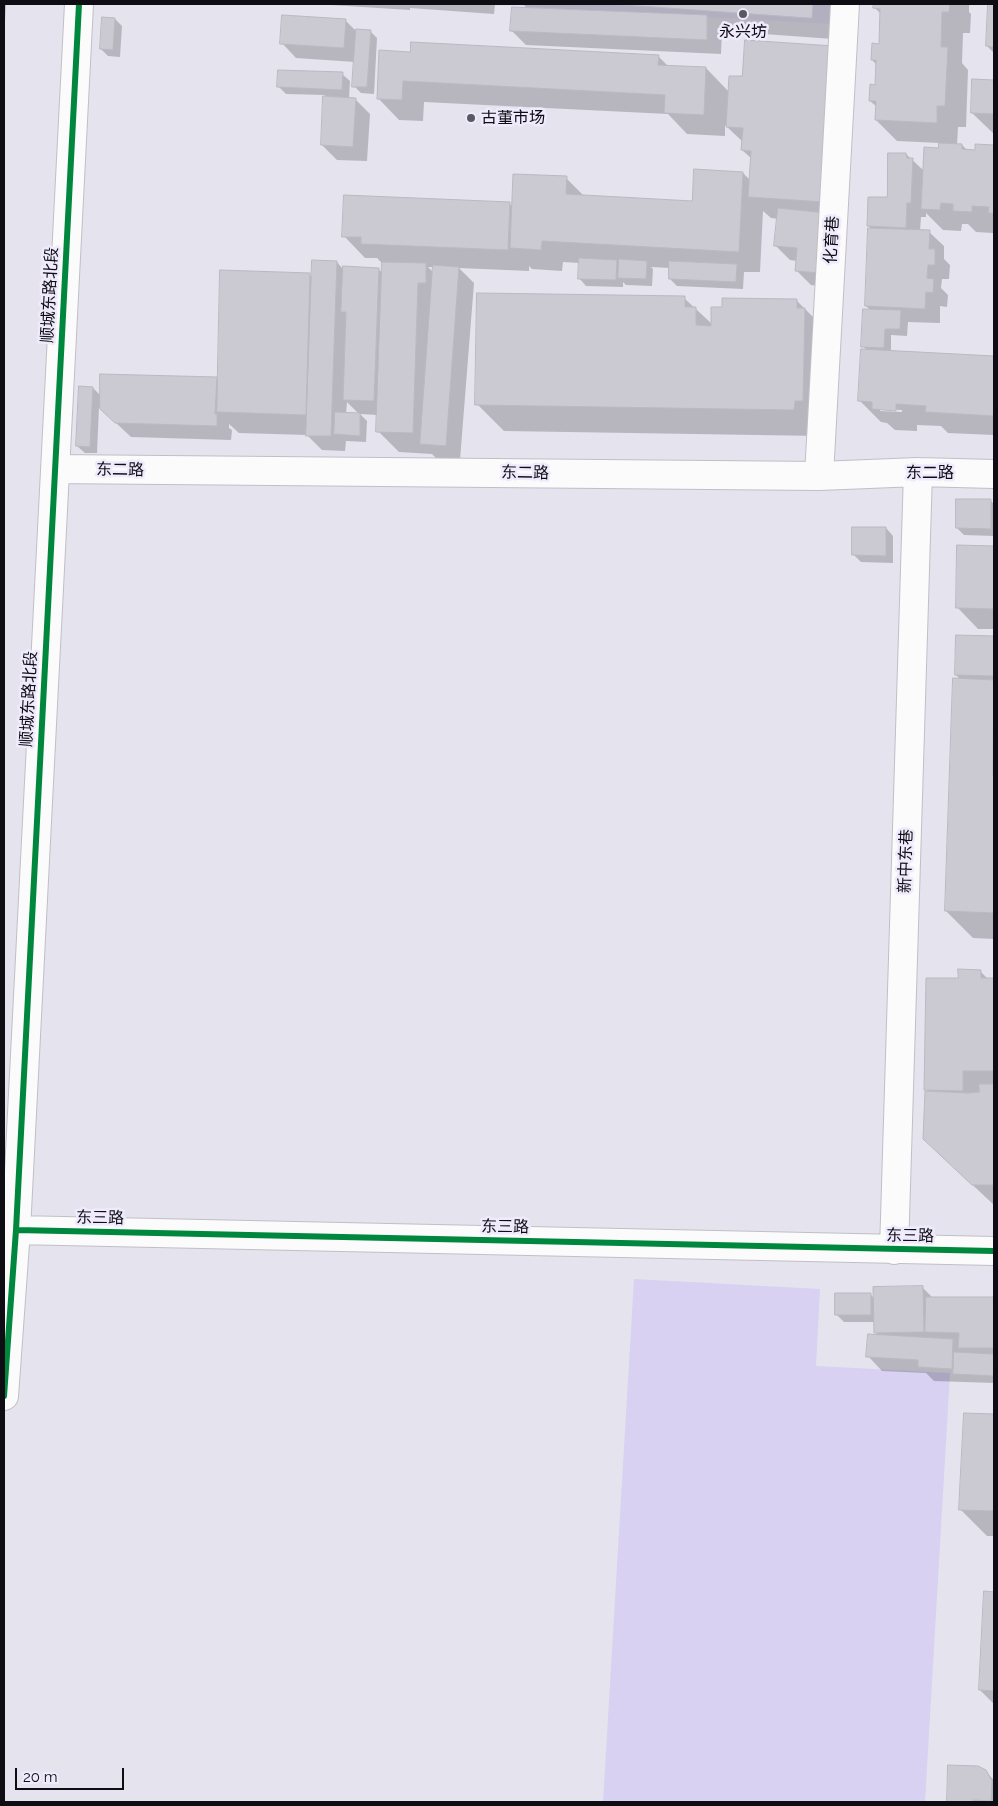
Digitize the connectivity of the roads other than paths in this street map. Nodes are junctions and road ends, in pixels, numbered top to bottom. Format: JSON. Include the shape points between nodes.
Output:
{"nodes":[{"id":1,"x":79,"y":4,"type":"edge"},
{"id":2,"x":845,"y":4,"type":"edge"},
{"id":3,"x":55,"y":469,"type":"junction"},
{"id":4,"x":918,"y":472,"type":"junction"},
{"id":5,"x":994,"y":474,"type":"edge"},
{"id":6,"x":819,"y":476,"type":"junction"},
{"id":7,"x":16,"y":1230,"type":"junction"},
{"id":8,"x":894,"y":1250,"type":"junction"},
{"id":9,"x":994,"y":1251,"type":"edge"},
{"id":10,"x":4,"y":1396,"type":"edge"}],
"edges":[{"from":1,"to":3,"type":"street","name":"顺城东路北段"},
{"from":2,"to":6,"type":"street","name":"化育巷"},
{"from":3,"to":6,"type":"street","name":"东二路"},
{"from":3,"to":7,"type":"street","name":"顺城东路北段"},
{"from":4,"to":5,"type":"street","name":"东二路"},
{"from":4,"to":6,"type":"street","name":"东二路"},
{"from":4,"to":8,"type":"street","name":"新中东巷"},
{"from":7,"to":8,"type":"street","name":"东三路"},
{"from":7,"to":10,"type":"street","name":"顺城东路北段"},
{"from":8,"to":9,"type":"street","name":"东三路"}]}
